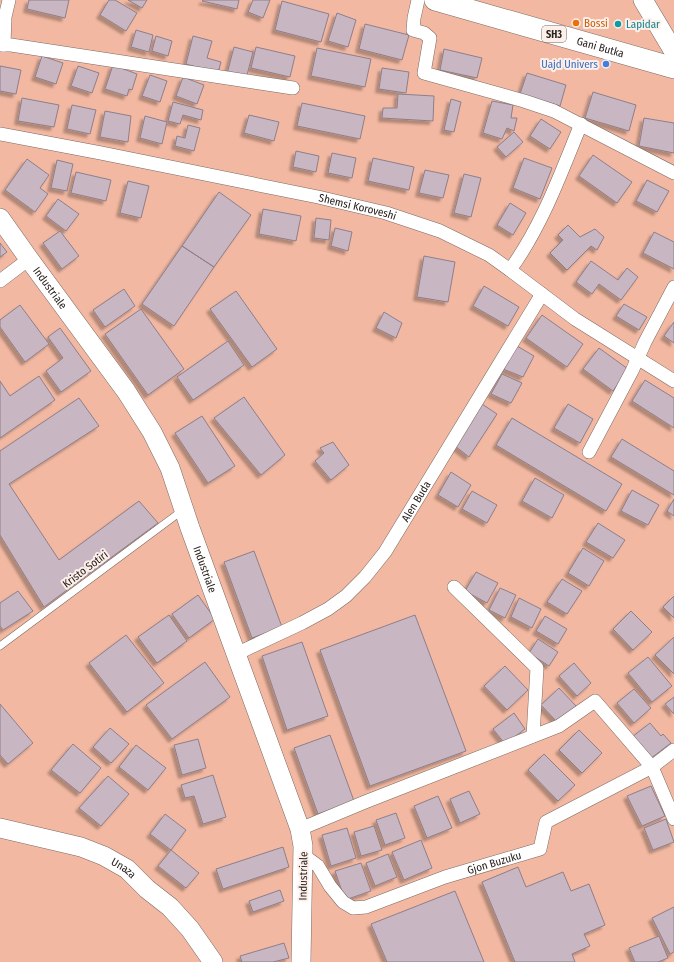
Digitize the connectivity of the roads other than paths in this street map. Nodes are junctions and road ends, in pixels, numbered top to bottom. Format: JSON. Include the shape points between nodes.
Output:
{"nodes":[{"id":1,"x":418,"y":0,"type":"edge"},
{"id":2,"x":435,"y":0,"type":"edge"},
{"id":3,"x":643,"y":0,"type":"edge"},
{"id":4,"x":6,"y":3,"type":"edge"},
{"id":5,"x":2,"y":45,"type":"edge"},
{"id":6,"x":674,"y":52,"type":"edge"},
{"id":7,"x":674,"y":68,"type":"edge"},
{"id":8,"x":293,"y":88,"type":"dead end"},
{"id":9,"x":581,"y":124,"type":"junction"},
{"id":10,"x":0,"y":134,"type":"edge"},
{"id":11,"x":674,"y":173,"type":"edge"},
{"id":12,"x":0,"y":218,"type":"edge"},
{"id":13,"x":29,"y":259,"type":"junction"},
{"id":14,"x":510,"y":270,"type":"junction"},
{"id":15,"x":0,"y":281,"type":"edge"},
{"id":16,"x":674,"y":287,"type":"edge"},
{"id":17,"x":542,"y":294,"type":"junction"},
{"id":18,"x":638,"y":358,"type":"junction"},
{"id":19,"x":674,"y":381,"type":"edge"},
{"id":20,"x":589,"y":452,"type":"dead end"},
{"id":21,"x":184,"y":510,"type":"junction"},
{"id":22,"x":454,"y":587,"type":"dead end"},
{"id":23,"x":0,"y":646,"type":"edge"},
{"id":24,"x":236,"y":654,"type":"junction"},
{"id":25,"x":533,"y":736,"type":"junction"},
{"id":26,"x":674,"y":750,"type":"edge"},
{"id":27,"x":652,"y":767,"type":"junction"},
{"id":28,"x":674,"y":819,"type":"edge"},
{"id":29,"x":0,"y":828,"type":"edge"},
{"id":30,"x":300,"y":829,"type":"junction"},
{"id":31,"x":303,"y":855,"type":"junction"},
{"id":32,"x":213,"y":962,"type":"edge"},
{"id":33,"x":301,"y":962,"type":"edge"}],
"edges":[{"from":1,"to":9,"type":"street","via":[[413,30],[430,38],[424,73],[524,100]]},
{"from":2,"to":7,"type":"main road","name":"Gani Butka","number":"SH3"},
{"from":3,"to":6,"type":"main road"},
{"from":4,"to":5,"type":"street"},
{"from":5,"to":8,"type":"street"},
{"from":9,"to":11,"type":"street"},
{"from":9,"to":14,"type":"street","via":[[543,216]]},
{"from":10,"to":14,"type":"street","name":"Shemsi Koroveshi","via":[[250,183],[386,214],[440,231],[489,255]]},
{"from":12,"to":13,"type":"main road","name":"Industriale"},
{"from":13,"to":15,"type":"street"},
{"from":13,"to":21,"type":"main road","name":"Industriale","via":[[126,391],[152,432],[170,468]]},
{"from":14,"to":17,"type":"street","name":"Shemsi Koroveshi"},
{"from":16,"to":18,"type":"street"},
{"from":17,"to":18,"type":"street","name":"Shemsi Koroveshi","via":[[575,319]]},
{"from":17,"to":24,"type":"street","name":"Alen Buda","via":[[385,552],[365,577],[328,609]]},
{"from":18,"to":19,"type":"street","name":"Shemsi Koroveshi"},
{"from":18,"to":20,"type":"street"},
{"from":21,"to":23,"type":"lane","name":"Kristo Sotiri"},
{"from":21,"to":24,"type":"main road","name":"Industriale"},
{"from":22,"to":25,"type":"street","via":[[537,668]]},
{"from":24,"to":30,"type":"main road","name":"Industriale"},
{"from":25,"to":27,"type":"street","via":[[559,726],[595,701]]},
{"from":25,"to":30,"type":"street"},
{"from":26,"to":27,"type":"street","name":"Gjon Buzuku"},
{"from":27,"to":28,"type":"street"},
{"from":27,"to":31,"type":"street","name":"Gjon Buzuku","via":[[546,822],[540,849],[445,877],[366,907],[353,908],[343,902],[318,866]]},
{"from":29,"to":32,"type":"main road","name":"Unaza","via":[[81,847],[127,869],[170,907],[190,929]]},
{"from":30,"to":31,"type":"main road","name":"Industriale"},
{"from":31,"to":33,"type":"main road","name":"Industriale"}]}
